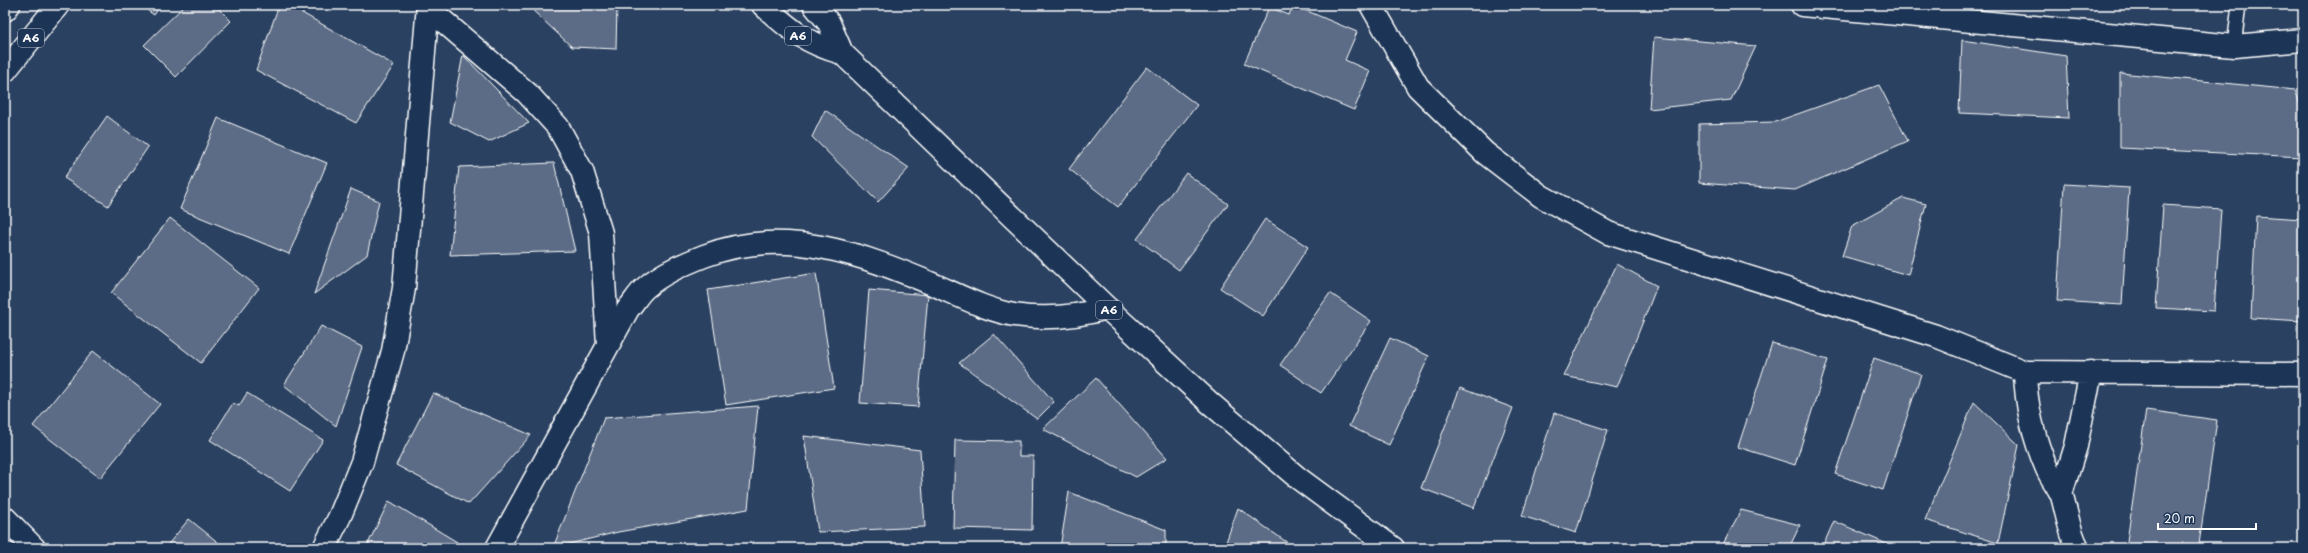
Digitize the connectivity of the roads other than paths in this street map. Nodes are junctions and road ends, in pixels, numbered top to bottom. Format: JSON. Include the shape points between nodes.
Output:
{"nodes":[{"id":1,"x":9,"y":5,"type":"edge"},
{"id":2,"x":58,"y":5,"type":"edge"},
{"id":3,"x":763,"y":5,"type":"edge"},
{"id":4,"x":814,"y":5,"type":"edge"},
{"id":5,"x":1372,"y":5,"type":"edge"},
{"id":6,"x":1802,"y":5,"type":"edge"},
{"id":7,"x":2240,"y":5,"type":"edge"},
{"id":8,"x":428,"y":6,"type":"edge"},
{"id":9,"x":5,"y":10,"type":"edge"},
{"id":10,"x":2303,"y":40,"type":"edge"},
{"id":11,"x":2234,"y":46,"type":"junction"},
{"id":12,"x":842,"y":53,"type":"junction"},
{"id":13,"x":5,"y":71,"type":"edge"},
{"id":14,"x":1107,"y":308,"type":"junction"},
{"id":15,"x":608,"y":344,"type":"junction"},
{"id":16,"x":2025,"y":372,"type":"junction"},
{"id":17,"x":2091,"y":372,"type":"junction"},
{"id":18,"x":2303,"y":374,"type":"edge"},
{"id":19,"x":2061,"y":494,"type":"junction"},
{"id":20,"x":5,"y":518,"type":"edge"},
{"id":21,"x":34,"y":548,"type":"edge"},
{"id":22,"x":324,"y":548,"type":"edge"},
{"id":23,"x":497,"y":548,"type":"edge"},
{"id":24,"x":1393,"y":548,"type":"edge"},
{"id":25,"x":2078,"y":548,"type":"edge"}],
"edges":[{"from":1,"to":9,"type":"main road"},
{"from":2,"to":13,"type":"main road","number":"A6"},
{"from":3,"to":12,"type":"main road","number":"A6","via":[[799,37]]},
{"from":4,"to":12,"type":"main road","number":"A6","via":[[829,23]]},
{"from":5,"to":16,"type":"main road","via":[[1418,87],[1485,153],[1541,196],[1608,233],[1936,336]]},
{"from":6,"to":11,"type":"main road"},
{"from":7,"to":11,"type":"lane"},
{"from":8,"to":15,"type":"main road","via":[[527,93],[558,127],[582,171],[601,232]]},
{"from":8,"to":22,"type":"main road","via":[[404,288],[393,351],[362,462]]},
{"from":10,"to":11,"type":"main road"},
{"from":12,"to":14,"type":"main road","number":"A6"},
{"from":14,"to":15,"type":"main road","via":[[1067,317],[1012,314],[965,298],[864,256],[804,244],[766,242],[726,248],[678,266],[646,287],[628,309]]},
{"from":14,"to":24,"type":"main road","number":"A6","via":[[1210,404],[1298,478]]},
{"from":15,"to":23,"type":"main road"},
{"from":16,"to":17,"type":"main road"},
{"from":16,"to":19,"type":"main road","via":[[2026,398],[2034,436],[2048,472]]},
{"from":17,"to":18,"type":"main road"},
{"from":17,"to":19,"type":"main road","via":[[2079,434]]},
{"from":19,"to":25,"type":"main road","via":[[2068,523]]},
{"from":20,"to":21,"type":"main road"}]}
